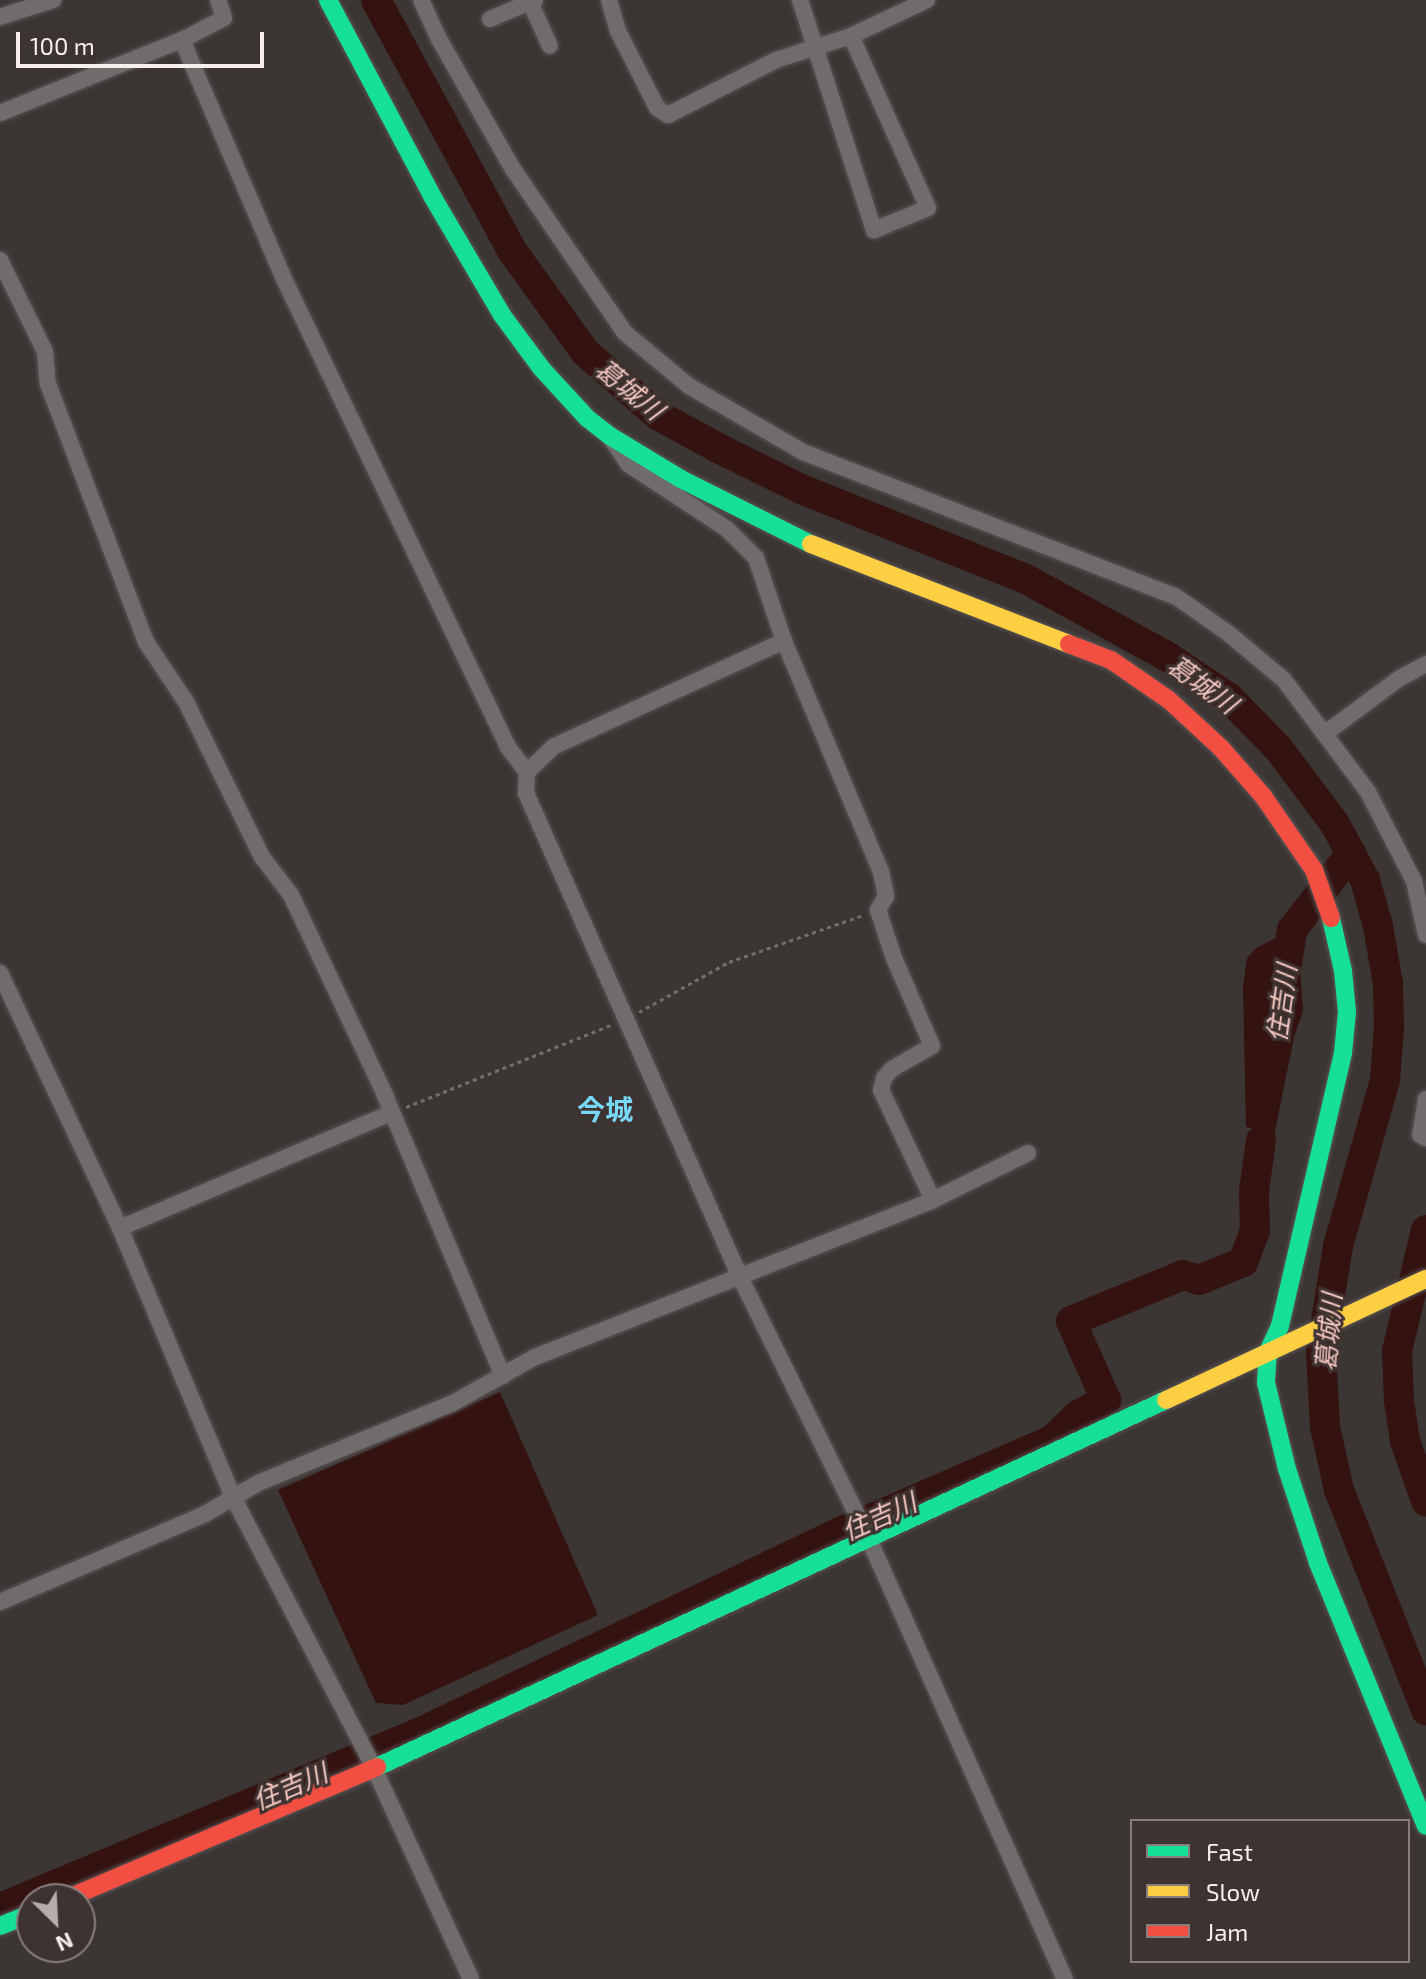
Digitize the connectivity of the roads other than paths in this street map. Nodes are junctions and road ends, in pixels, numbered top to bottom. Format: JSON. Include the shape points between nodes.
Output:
{"nodes":[{"id":1,"x":53,"y":0,"type":"edge"},
{"id":2,"x":218,"y":0,"type":"edge"},
{"id":3,"x":328,"y":0,"type":"edge"},
{"id":4,"x":421,"y":0,"type":"edge"},
{"id":5,"x":609,"y":0,"type":"edge"},
{"id":6,"x":800,"y":0,"type":"edge"},
{"id":7,"x":927,"y":0,"type":"edge"},
{"id":8,"x":532,"y":1,"type":"edge"},
{"id":9,"x":0,"y":17,"type":"edge"},
{"id":10,"x":490,"y":19,"type":"dead end"},
{"id":11,"x":851,"y":36,"type":"junction"},
{"id":12,"x":182,"y":40,"type":"junction"},
{"id":13,"x":550,"y":46,"type":"dead end"},
{"id":14,"x":815,"y":49,"type":"junction"},
{"id":15,"x":0,"y":113,"type":"edge"},
{"id":16,"x":0,"y":260,"type":"edge"},
{"id":17,"x":610,"y":436,"type":"junction"},
{"id":18,"x":784,"y":641,"type":"junction"},
{"id":19,"x":1426,"y":664,"type":"edge"},
{"id":20,"x":1327,"y":732,"type":"junction"},
{"id":21,"x":527,"y":772,"type":"junction"},
{"id":22,"x":1426,"y":935,"type":"edge"},
{"id":23,"x":0,"y":973,"type":"edge"},
{"id":24,"x":1426,"y":1099,"type":"edge"},
{"id":25,"x":391,"y":1113,"type":"junction"},
{"id":26,"x":1426,"y":1138,"type":"edge"},
{"id":27,"x":1028,"y":1153,"type":"dead end"},
{"id":28,"x":933,"y":1200,"type":"junction"},
{"id":29,"x":120,"y":1228,"type":"junction"},
{"id":30,"x":740,"y":1277,"type":"junction"},
{"id":31,"x":1426,"y":1279,"type":"edge"},
{"id":32,"x":1276,"y":1348,"type":"junction"},
{"id":33,"x":503,"y":1376,"type":"junction"},
{"id":34,"x":233,"y":1497,"type":"junction"},
{"id":35,"x":864,"y":1529,"type":"junction"},
{"id":36,"x":0,"y":1602,"type":"edge"},
{"id":37,"x":369,"y":1758,"type":"junction"},
{"id":38,"x":1426,"y":1826,"type":"edge"},
{"id":39,"x":96,"y":1885,"type":"edge"},
{"id":40,"x":471,"y":1979,"type":"edge"},
{"id":41,"x":1065,"y":1979,"type":"edge"}],
"edges":[{"from":1,"to":9,"type":"street"},
{"from":2,"to":12,"type":"street","via":[[224,18]]},
{"from":3,"to":17,"type":"street","via":[[502,315],[542,369]]},
{"from":4,"to":20,"type":"street","via":[[513,169],[575,262],[624,332],[689,386],[803,452],[1175,596],[1284,680]]},
{"from":5,"to":14,"type":"street","via":[[618,31],[657,108],[668,115],[776,60]]},
{"from":6,"to":14,"type":"street"},
{"from":7,"to":11,"type":"street"},
{"from":8,"to":10,"type":"street"},
{"from":8,"to":13,"type":"street"},
{"from":11,"to":14,"type":"street"},
{"from":11,"to":14,"type":"street","via":[[928,208],[874,230]]},
{"from":12,"to":15,"type":"street"},
{"from":12,"to":21,"type":"street","via":[[291,294],[508,747]]},
{"from":16,"to":25,"type":"street","via":[[45,352],[48,384],[146,642],[186,702],[262,857],[291,895]]},
{"from":17,"to":18,"type":"street","via":[[628,464],[727,529],[756,558]]},
{"from":17,"to":32,"type":"street","via":[[711,496],[804,541],[1111,660],[1169,700],[1263,796],[1314,870],[1332,921],[1347,1012],[1320,1163],[1298,1237]]},
{"from":18,"to":21,"type":"street","via":[[553,747]]},
{"from":18,"to":28,"type":"street","via":[[881,872],[886,896],[878,910],[932,1046],[892,1069],[881,1090]]},
{"from":19,"to":20,"type":"street"},
{"from":20,"to":22,"type":"street","via":[[1389,829],[1414,881]]},
{"from":21,"to":30,"type":"street","via":[[526,793]]},
{"from":23,"to":29,"type":"street"},
{"from":24,"to":26,"type":"street","via":[[1420,1135]]},
{"from":25,"to":29,"type":"street"},
{"from":25,"to":33,"type":"street"},
{"from":27,"to":28,"type":"street"},
{"from":28,"to":30,"type":"street"},
{"from":29,"to":34,"type":"street"},
{"from":30,"to":33,"type":"street","via":[[620,1321]]},
{"from":30,"to":35,"type":"street"},
{"from":31,"to":32,"type":"street"},
{"from":32,"to":35,"type":"street"},
{"from":32,"to":38,"type":"street","via":[[1266,1383],[1287,1469],[1318,1563]]},
{"from":33,"to":34,"type":"street","via":[[451,1404]]},
{"from":34,"to":36,"type":"street"},
{"from":34,"to":37,"type":"street"},
{"from":35,"to":37,"type":"street"},
{"from":35,"to":41,"type":"street"},
{"from":37,"to":39,"type":"street"},
{"from":37,"to":40,"type":"street"}]}
